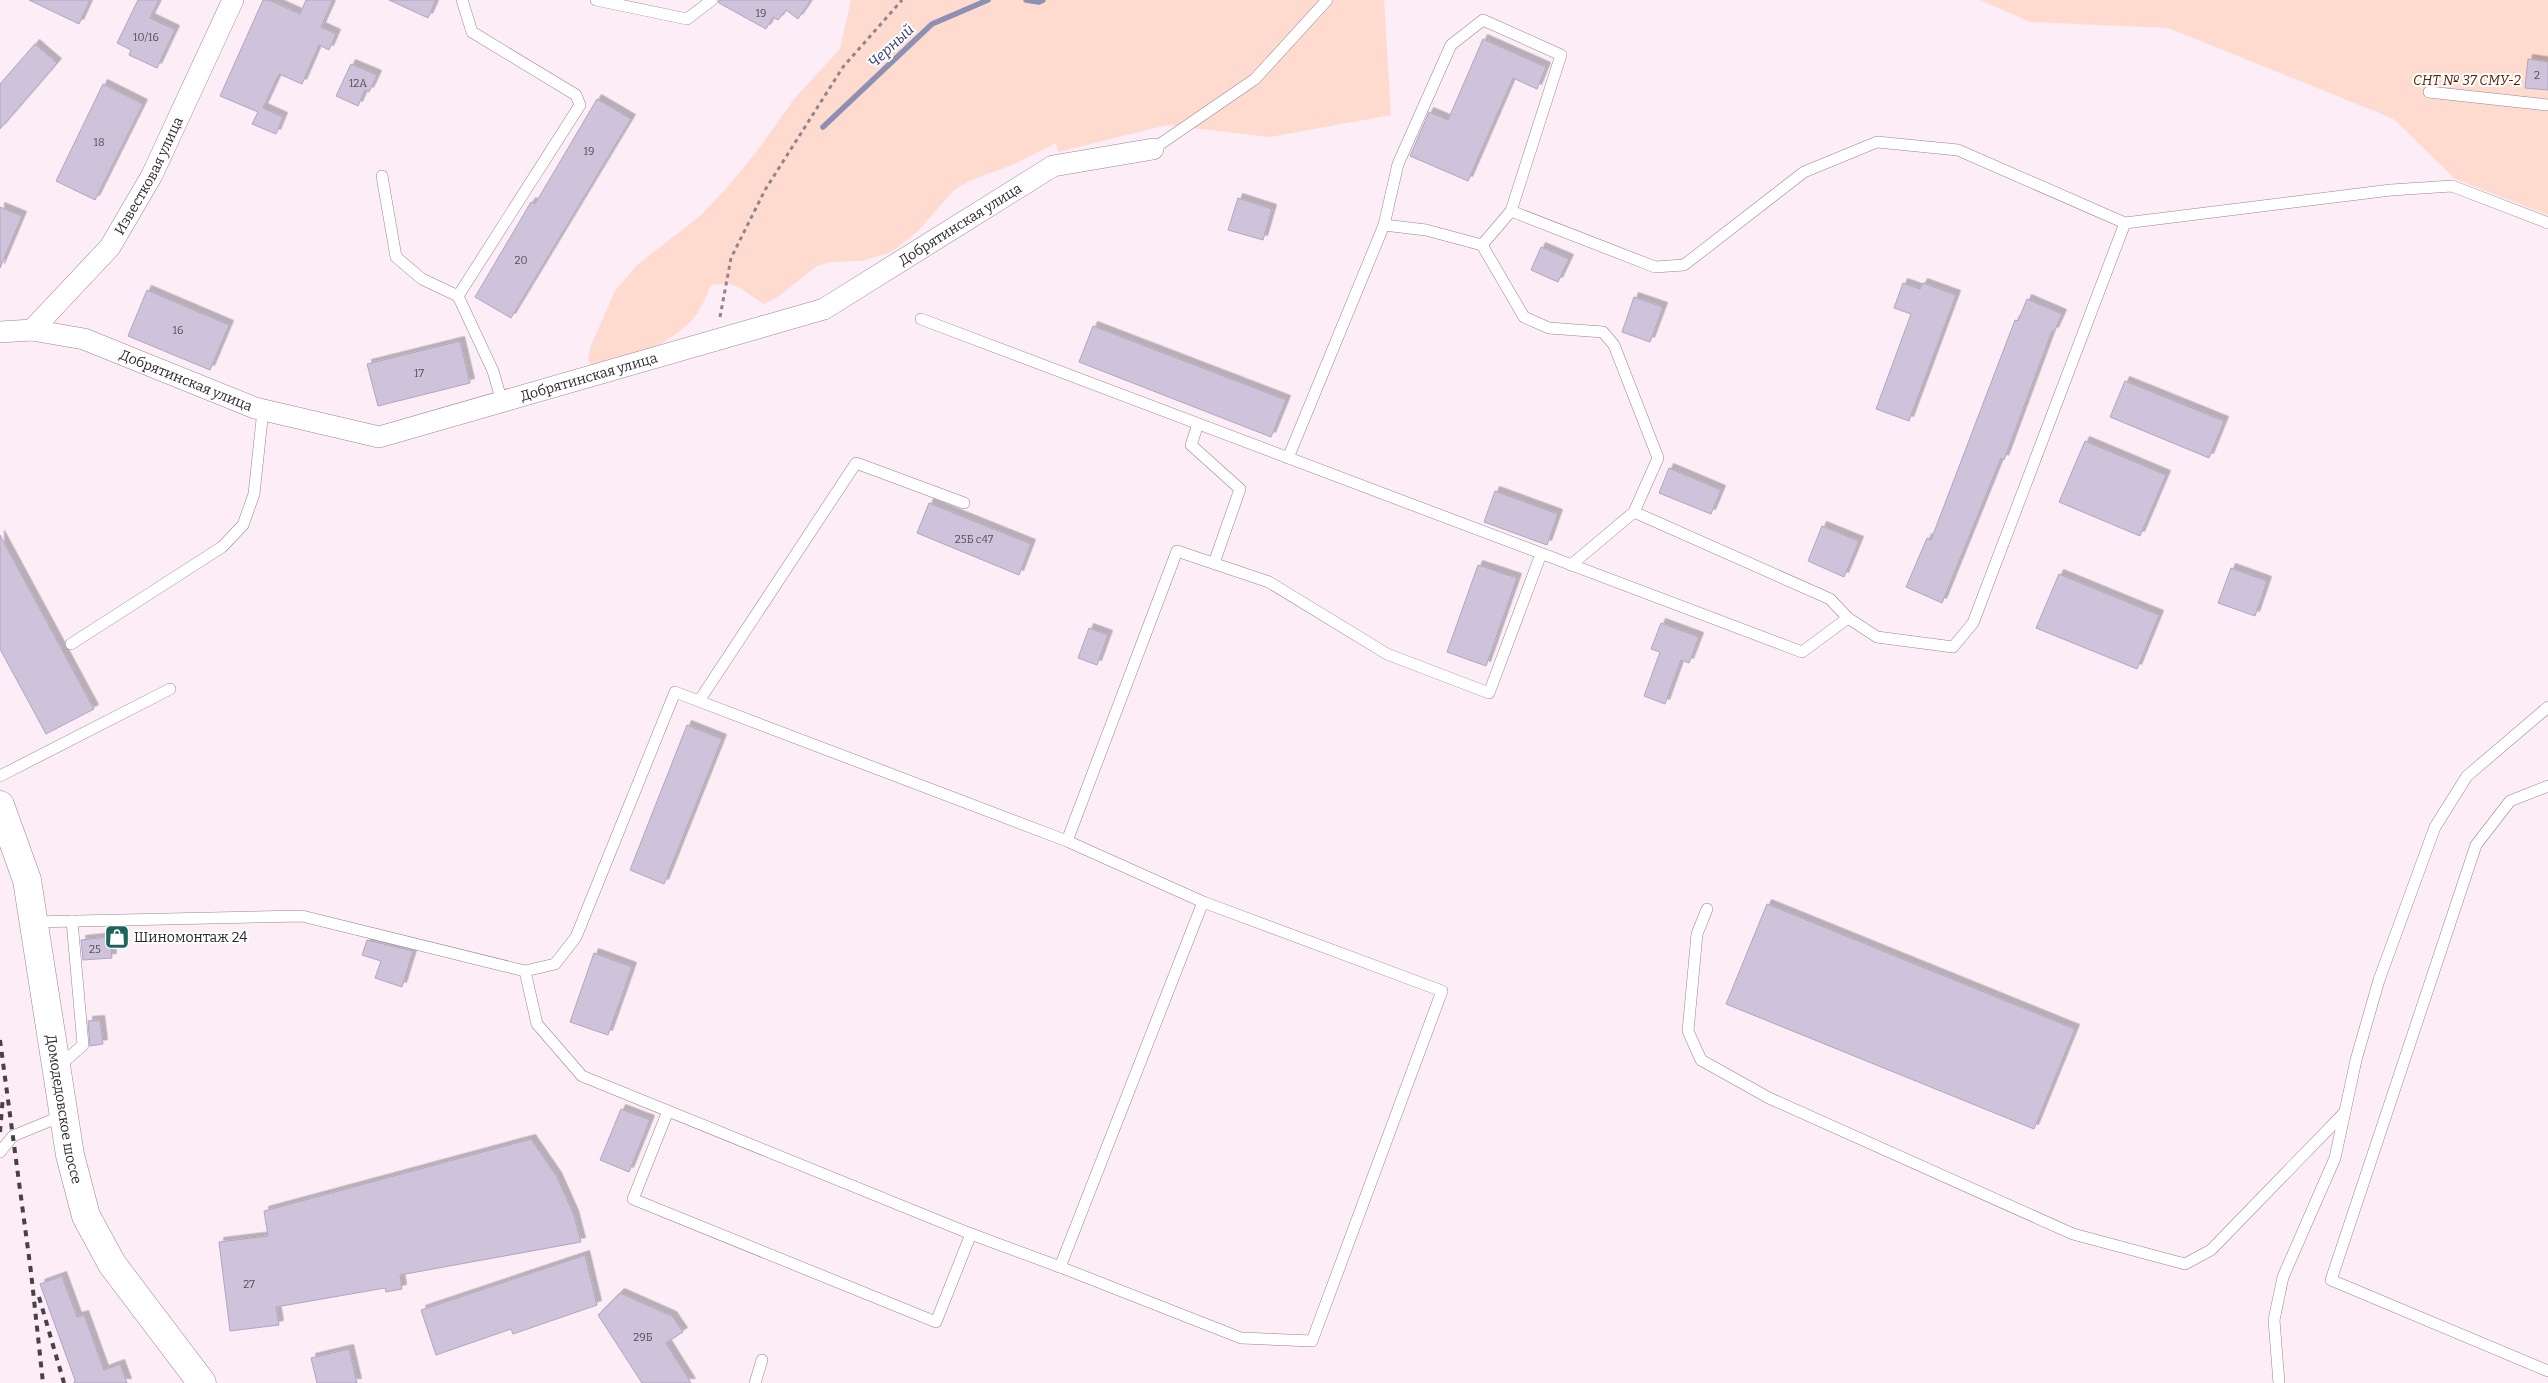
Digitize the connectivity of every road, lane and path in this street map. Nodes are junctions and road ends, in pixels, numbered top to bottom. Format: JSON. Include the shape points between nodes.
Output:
{"nodes":[{"id":1,"x":233,"y":0,"type":"edge"},
{"id":2,"x":462,"y":0,"type":"edge"},
{"id":3,"x":596,"y":0,"type":"edge"},
{"id":4,"x":712,"y":0,"type":"edge"},
{"id":5,"x":902,"y":0,"type":"edge"},
{"id":6,"x":1327,"y":0,"type":"edge"},
{"id":7,"x":2429,"y":92,"type":"dead end"},
{"id":8,"x":2548,"y":104,"type":"edge"},
{"id":9,"x":1153,"y":149,"type":"joint"},
{"id":10,"x":382,"y":176,"type":"dead end"},
{"id":11,"x":1511,"y":210,"type":"junction"},
{"id":12,"x":2125,"y":223,"type":"junction"},
{"id":13,"x":2548,"y":223,"type":"edge"},
{"id":14,"x":1384,"y":225,"type":"junction"},
{"id":15,"x":1482,"y":245,"type":"junction"},
{"id":16,"x":458,"y":296,"type":"junction"},
{"id":17,"x":920,"y":319,"type":"dead end"},
{"id":18,"x":32,"y":330,"type":"junction"},
{"id":19,"x":0,"y":332,"type":"edge"},
{"id":20,"x":716,"y":340,"type":"junction"},
{"id":21,"x":502,"y":402,"type":"junction"},
{"id":22,"x":263,"y":410,"type":"junction"},
{"id":23,"x":1198,"y":424,"type":"junction"},
{"id":24,"x":1288,"y":458,"type":"junction"},
{"id":25,"x":964,"y":503,"type":"dead end"},
{"id":26,"x":1634,"y":512,"type":"junction"},
{"id":27,"x":1540,"y":554,"type":"junction"},
{"id":28,"x":1214,"y":563,"type":"junction"},
{"id":29,"x":1571,"y":565,"type":"junction"},
{"id":30,"x":1848,"y":618,"type":"junction"},
{"id":31,"x":71,"y":644,"type":"dead end"},
{"id":32,"x":170,"y":689,"type":"dead end"},
{"id":33,"x":698,"y":701,"type":"junction"},
{"id":34,"x":2548,"y":707,"type":"edge"},
{"id":35,"x":0,"y":776,"type":"edge"},
{"id":36,"x":2548,"y":786,"type":"edge"},
{"id":37,"x":0,"y":805,"type":"edge"},
{"id":38,"x":1067,"y":841,"type":"junction"},
{"id":39,"x":1203,"y":902,"type":"junction"},
{"id":40,"x":1707,"y":909,"type":"dead end"},
{"id":41,"x":72,"y":921,"type":"junction"},
{"id":42,"x":34,"y":922,"type":"junction"},
{"id":43,"x":525,"y":971,"type":"junction"},
{"id":44,"x":56,"y":1068,"type":"junction"},
{"id":45,"x":668,"y":1111,"type":"junction"},
{"id":46,"x":2345,"y":1112,"type":"junction"},
{"id":47,"x":64,"y":1116,"type":"junction"},
{"id":48,"x":0,"y":1152,"type":"edge"},
{"id":49,"x":972,"y":1234,"type":"junction"},
{"id":50,"x":1060,"y":1267,"type":"junction"},
{"id":51,"x":762,"y":1360,"type":"dead end"},
{"id":52,"x":2548,"y":1371,"type":"edge"},
{"id":53,"x":202,"y":1383,"type":"edge"},
{"id":54,"x":755,"y":1383,"type":"edge"},
{"id":55,"x":2279,"y":1383,"type":"edge"}],
"edges":[{"from":1,"to":18,"type":"street","name":"Известковая улица","via":[[152,175],[110,247]]},
{"from":2,"to":16,"type":"lane","via":[[472,32],[576,95],[580,105]]},
{"from":3,"to":4,"type":"lane","via":[[687,19]]},
{"from":5,"to":20,"type":"path","via":[[843,67],[765,190],[730,258]]},
{"from":6,"to":9,"type":"lane","via":[[1255,79]]},
{"from":7,"to":8,"type":"lane"},
{"from":9,"to":20,"type":"street","name":"Добрятинская улица","via":[[1053,166],[824,309]]},
{"from":10,"to":16,"type":"lane","via":[[396,257],[422,280]]},
{"from":11,"to":12,"type":"lane","via":[[1655,267],[1684,265],[1804,172],[1877,142],[1958,150]]},
{"from":11,"to":14,"type":"lane","via":[[1562,55],[1483,20],[1451,45],[1398,164]]},
{"from":11,"to":15,"type":"lane"},
{"from":12,"to":13,"type":"lane","via":[[2391,190],[2452,186]]},
{"from":12,"to":30,"type":"lane","via":[[1973,623],[1953,647],[1877,637]]},
{"from":14,"to":15,"type":"lane","via":[[1426,230]]},
{"from":14,"to":24,"type":"lane"},
{"from":15,"to":26,"type":"lane","via":[[1524,317],[1548,328],[1603,332],[1614,345],[1658,458]]},
{"from":16,"to":21,"type":"lane","via":[[493,370]]},
{"from":17,"to":23,"type":"lane"},
{"from":18,"to":19,"type":"street","name":"Добрятинская улица"},
{"from":18,"to":22,"type":"street","name":"Добрятинская улица","via":[[84,339]]},
{"from":20,"to":21,"type":"street","name":"Добрятинская улица"},
{"from":21,"to":22,"type":"street","name":"Добрятинская улица","via":[[379,437]]},
{"from":22,"to":31,"type":"lane","via":[[254,494],[243,525],[222,546]]},
{"from":23,"to":24,"type":"lane"},
{"from":23,"to":28,"type":"lane","via":[[1191,445],[1240,489]]},
{"from":24,"to":27,"type":"lane"},
{"from":25,"to":33,"type":"lane","via":[[856,463]]},
{"from":26,"to":29,"type":"lane"},
{"from":26,"to":30,"type":"lane","via":[[1830,599]]},
{"from":27,"to":28,"type":"lane","via":[[1489,693],[1387,654],[1269,582]]},
{"from":27,"to":29,"type":"lane"},
{"from":28,"to":38,"type":"lane","via":[[1177,551]]},
{"from":29,"to":30,"type":"lane","via":[[1802,652]]},
{"from":32,"to":35,"type":"lane"},
{"from":33,"to":38,"type":"lane"},
{"from":33,"to":43,"type":"lane","via":[[675,692],[576,937],[555,964]]},
{"from":34,"to":46,"type":"lane","via":[[2467,776],[2435,827],[2379,980]]},
{"from":36,"to":52,"type":"lane","via":[[2510,801],[2476,845],[2331,1280]]},
{"from":37,"to":42,"type":"main road","name":"Домодедовское шоссе","via":[[27,880]]},
{"from":38,"to":39,"type":"lane"},
{"from":39,"to":50,"type":"lane"},
{"from":39,"to":50,"type":"lane","via":[[1442,991],[1312,1341],[1241,1338]]},
{"from":40,"to":46,"type":"lane","via":[[1697,934],[1688,1031],[1701,1060],[1769,1098],[2073,1234],[2186,1264],[2211,1250]]},
{"from":41,"to":42,"type":"lane"},
{"from":41,"to":43,"type":"lane","via":[[302,916]]},
{"from":41,"to":44,"type":"lane","via":[[83,1045]]},
{"from":42,"to":44,"type":"main road","name":"Домодедовское шоссе"},
{"from":43,"to":45,"type":"lane","via":[[537,1024],[582,1076]]},
{"from":44,"to":47,"type":"main road","name":"Домодедовское шоссе"},
{"from":45,"to":49,"type":"lane"},
{"from":45,"to":49,"type":"lane","via":[[633,1199],[936,1322]]},
{"from":46,"to":55,"type":"lane","via":[[2335,1158],[2283,1276],[2274,1320]]},
{"from":47,"to":48,"type":"lane","via":[[13,1136]]},
{"from":47,"to":53,"type":"main road","name":"Домодедовское шоссе","via":[[70,1155],[86,1216],[112,1264]]},
{"from":49,"to":50,"type":"lane"},
{"from":51,"to":54,"type":"lane"}]}
